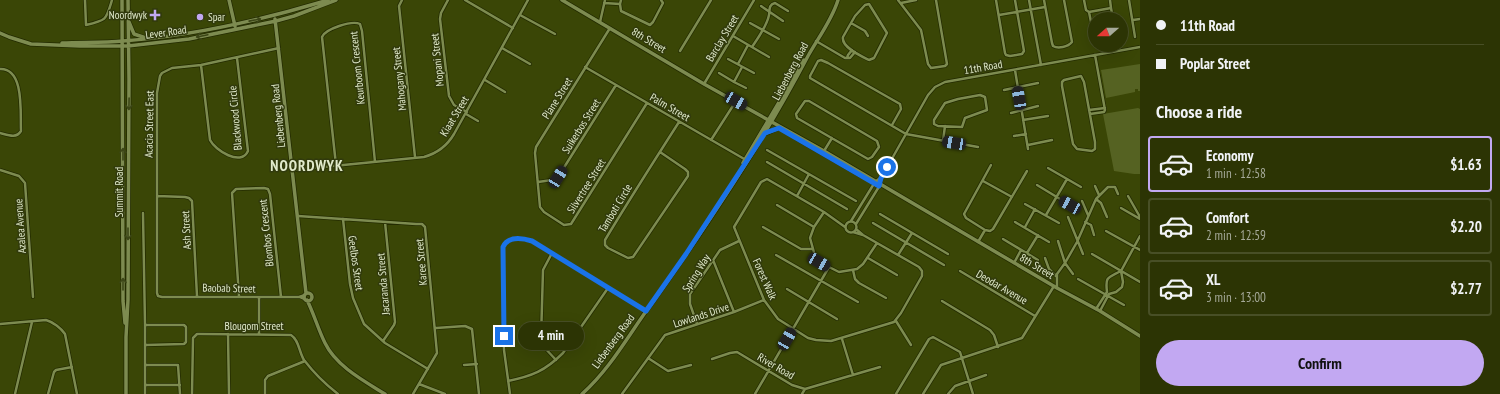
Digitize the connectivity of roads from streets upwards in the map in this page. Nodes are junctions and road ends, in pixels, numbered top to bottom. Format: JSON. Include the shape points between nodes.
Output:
{"nodes":[{"id":1,"x":85,"y":0,"type":"edge"},
{"id":2,"x":112,"y":0,"type":"edge"},
{"id":3,"x":122,"y":0,"type":"edge"},
{"id":4,"x":128,"y":0,"type":"edge"},
{"id":5,"x":229,"y":0,"type":"edge"},
{"id":6,"x":328,"y":0,"type":"edge"},
{"id":7,"x":336,"y":0,"type":"edge"},
{"id":8,"x":402,"y":0,"type":"edge"},
{"id":9,"x":448,"y":0,"type":"edge"},
{"id":10,"x":465,"y":0,"type":"edge"},
{"id":11,"x":528,"y":0,"type":"edge"},
{"id":12,"x":562,"y":0,"type":"edge"},
{"id":13,"x":621,"y":0,"type":"edge"},
{"id":14,"x":660,"y":0,"type":"edge"},
{"id":15,"x":711,"y":0,"type":"edge"},
{"id":16,"x":754,"y":0,"type":"edge"},
{"id":17,"x":838,"y":0,"type":"edge"},
{"id":18,"x":898,"y":0,"type":"edge"},
{"id":19,"x":916,"y":0,"type":"edge"},
{"id":20,"x":936,"y":0,"type":"edge"},
{"id":21,"x":996,"y":0,"type":"edge"},
{"id":22,"x":1015,"y":0,"type":"edge"},
{"id":23,"x":1029,"y":0,"type":"edge"},
{"id":24,"x":1044,"y":0,"type":"edge"},
{"id":25,"x":1064,"y":0,"type":"edge"},
{"id":26,"x":1084,"y":0,"type":"edge"},
{"id":27,"x":1110,"y":0,"type":"edge"},
{"id":28,"x":1129,"y":0,"type":"edge"},
{"id":29,"x":604,"y":1,"type":"edge"},
{"id":30,"x":901,"y":3,"type":"junction"},
{"id":31,"x":620,"y":4,"type":"junction"},
{"id":32,"x":761,"y":6,"type":"dead end"},
{"id":33,"x":1045,"y":7,"type":"junction"},
{"id":34,"x":1111,"y":8,"type":"junction"},
{"id":35,"x":1031,"y":9,"type":"junction"},
{"id":36,"x":768,"y":11,"type":"junction"},
{"id":37,"x":788,"y":11,"type":"dead end"},
{"id":38,"x":1017,"y":12,"type":"junction"},
{"id":39,"x":1089,"y":12,"type":"joint"},
{"id":40,"x":1112,"y":12,"type":"edge"},
{"id":41,"x":128,"y":15,"type":"junction"},
{"id":42,"x":520,"y":15,"type":"junction"},
{"id":43,"x":999,"y":15,"type":"junction"},
{"id":44,"x":275,"y":16,"type":"junction"},
{"id":45,"x":1140,"y":19,"type":"edge"},
{"id":46,"x":276,"y":20,"type":"junction"},
{"id":47,"x":1133,"y":20,"type":"junction"},
{"id":48,"x":783,"y":21,"type":"dead end"},
{"id":49,"x":600,"y":22,"type":"junction"},
{"id":50,"x":750,"y":23,"type":"dead end"},
{"id":51,"x":850,"y":23,"type":"junction"},
{"id":52,"x":235,"y":24,"type":"junction"},
{"id":53,"x":513,"y":28,"type":"junction"},
{"id":54,"x":610,"y":28,"type":"junction"},
{"id":55,"x":236,"y":29,"type":"junction"},
{"id":56,"x":762,"y":30,"type":"junction"},
{"id":57,"x":0,"y":33,"type":"edge"},
{"id":58,"x":556,"y":34,"type":"dead end"},
{"id":59,"x":733,"y":36,"type":"junction"},
{"id":60,"x":868,"y":36,"type":"dead end"},
{"id":61,"x":1135,"y":37,"type":"dead end"},
{"id":62,"x":151,"y":38,"type":"junction"},
{"id":63,"x":779,"y":39,"type":"dead end"},
{"id":64,"x":122,"y":41,"type":"junction"},
{"id":65,"x":128,"y":41,"type":"junction"},
{"id":66,"x":816,"y":41,"type":"junction"},
{"id":67,"x":41,"y":45,"type":"junction"},
{"id":68,"x":748,"y":45,"type":"junction"},
{"id":69,"x":128,"y":46,"type":"junction"},
{"id":70,"x":752,"y":46,"type":"junction"},
{"id":71,"x":122,"y":47,"type":"junction"},
{"id":72,"x":1140,"y":47,"type":"edge"},
{"id":73,"x":280,"y":48,"type":"junction"},
{"id":74,"x":502,"y":48,"type":"junction"},
{"id":75,"x":680,"y":51,"type":"dead end"},
{"id":76,"x":854,"y":51,"type":"junction"},
{"id":77,"x":1095,"y":55,"type":"junction"},
{"id":78,"x":769,"y":57,"type":"dead end"},
{"id":79,"x":237,"y":58,"type":"junction"},
{"id":80,"x":728,"y":59,"type":"dead end"},
{"id":81,"x":530,"y":64,"type":"dead end"},
{"id":82,"x":738,"y":64,"type":"junction"},
{"id":83,"x":201,"y":65,"type":"junction"},
{"id":84,"x":1041,"y":65,"type":"junction"},
{"id":85,"x":585,"y":67,"type":"junction"},
{"id":86,"x":742,"y":67,"type":"junction"},
{"id":87,"x":0,"y":69,"type":"edge"},
{"id":88,"x":1014,"y":70,"type":"junction"},
{"id":89,"x":719,"y":73,"type":"dead end"},
{"id":90,"x":754,"y":73,"type":"dead end"},
{"id":91,"x":485,"y":80,"type":"junction"},
{"id":92,"x":734,"y":82,"type":"junction"},
{"id":93,"x":1038,"y":83,"type":"dead end"},
{"id":94,"x":704,"y":84,"type":"junction"},
{"id":95,"x":616,"y":85,"type":"junction"},
{"id":96,"x":1017,"y":87,"type":"junction"},
{"id":97,"x":746,"y":88,"type":"dead end"},
{"id":98,"x":1004,"y":90,"type":"dead end"},
{"id":99,"x":505,"y":92,"type":"dead end"},
{"id":100,"x":736,"y":102,"type":"junction"},
{"id":101,"x":647,"y":103,"type":"junction"},
{"id":102,"x":1038,"y":106,"type":"dead end"},
{"id":103,"x":1105,"y":108,"type":"junction"},
{"id":104,"x":1021,"y":110,"type":"junction"},
{"id":105,"x":1089,"y":110,"type":"junction"},
{"id":106,"x":1011,"y":112,"type":"dead end"},
{"id":107,"x":466,"y":113,"type":"junction"},
{"id":108,"x":777,"y":114,"type":"junction"},
{"id":109,"x":1090,"y":114,"type":"junction"},
{"id":110,"x":1048,"y":116,"type":"dead end"},
{"id":111,"x":1023,"y":120,"type":"junction"},
{"id":112,"x":478,"y":121,"type":"dead end"},
{"id":113,"x":679,"y":122,"type":"junction"},
{"id":114,"x":770,"y":122,"type":"junction"},
{"id":115,"x":892,"y":125,"type":"junction"},
{"id":116,"x":945,"y":126,"type":"junction"},
{"id":117,"x":779,"y":127,"type":"junction"},
{"id":118,"x":0,"y":133,"type":"edge"},
{"id":119,"x":765,"y":133,"type":"junction"},
{"id":120,"x":906,"y":134,"type":"junction"},
{"id":121,"x":1026,"y":134,"type":"junction"},
{"id":122,"x":1014,"y":136,"type":"dead end"},
{"id":123,"x":832,"y":138,"type":"junction"},
{"id":124,"x":711,"y":140,"type":"junction"},
{"id":125,"x":1052,"y":140,"type":"dead end"},
{"id":126,"x":943,"y":141,"type":"junction"},
{"id":127,"x":1028,"y":145,"type":"junction"},
{"id":128,"x":978,"y":147,"type":"dead end"},
{"id":129,"x":1028,"y":149,"type":"dead end"},
{"id":130,"x":767,"y":150,"type":"dead end"},
{"id":131,"x":823,"y":152,"type":"junction"},
{"id":132,"x":661,"y":153,"type":"junction"},
{"id":133,"x":415,"y":158,"type":"junction"},
{"id":134,"x":746,"y":160,"type":"junction"},
{"id":135,"x":375,"y":162,"type":"junction"},
{"id":136,"x":767,"y":162,"type":"dead end"},
{"id":137,"x":336,"y":165,"type":"junction"},
{"id":138,"x":991,"y":165,"type":"dead end"},
{"id":139,"x":1048,"y":168,"type":"dead end"},
{"id":140,"x":0,"y":170,"type":"edge"},
{"id":141,"x":293,"y":170,"type":"junction"},
{"id":142,"x":1027,"y":171,"type":"dead end"},
{"id":143,"x":809,"y":174,"type":"junction"},
{"id":144,"x":881,"y":178,"type":"junction"},
{"id":145,"x":1067,"y":179,"type":"junction"},
{"id":146,"x":983,"y":181,"type":"junction"},
{"id":147,"x":538,"y":182,"type":"junction"},
{"id":148,"x":874,"y":182,"type":"junction"},
{"id":149,"x":804,"y":184,"type":"junction"},
{"id":150,"x":880,"y":185,"type":"junction"},
{"id":151,"x":1037,"y":185,"type":"dead end"},
{"id":152,"x":1095,"y":186,"type":"dead end"},
{"id":153,"x":1081,"y":188,"type":"dead end"},
{"id":154,"x":1118,"y":194,"type":"dead end"},
{"id":155,"x":1099,"y":195,"type":"junction"},
{"id":156,"x":157,"y":196,"type":"junction"},
{"id":157,"x":797,"y":196,"type":"junction"},
{"id":158,"x":1128,"y":196,"type":"dead end"},
{"id":159,"x":1012,"y":197,"type":"junction"},
{"id":160,"x":1056,"y":197,"type":"junction"},
{"id":161,"x":1096,"y":199,"type":"junction"},
{"id":162,"x":856,"y":201,"type":"dead end"},
{"id":163,"x":863,"y":201,"type":"junction"},
{"id":164,"x":1082,"y":201,"type":"dead end"},
{"id":165,"x":868,"y":204,"type":"junction"},
{"id":166,"x":1025,"y":204,"type":"dead end"},
{"id":167,"x":777,"y":205,"type":"dead end"},
{"id":168,"x":1070,"y":205,"type":"dead end"},
{"id":169,"x":1121,"y":208,"type":"dead end"},
{"id":170,"x":846,"y":209,"type":"dead end"},
{"id":171,"x":1035,"y":209,"type":"junction"},
{"id":172,"x":824,"y":212,"type":"junction"},
{"id":173,"x":142,"y":213,"type":"dead end"},
{"id":174,"x":855,"y":214,"type":"junction"},
{"id":175,"x":880,"y":214,"type":"dead end"},
{"id":176,"x":1046,"y":215,"type":"junction"},
{"id":177,"x":298,"y":216,"type":"junction"},
{"id":178,"x":1088,"y":216,"type":"junction"},
{"id":179,"x":860,"y":217,"type":"junction"},
{"id":180,"x":1068,"y":217,"type":"dead end"},
{"id":181,"x":1107,"y":217,"type":"dead end"},
{"id":182,"x":1140,"y":218,"type":"edge"},
{"id":183,"x":343,"y":219,"type":"junction"},
{"id":184,"x":836,"y":219,"type":"junction"},
{"id":185,"x":851,"y":221,"type":"junction"},
{"id":186,"x":385,"y":222,"type":"junction"},
{"id":187,"x":1015,"y":222,"type":"dead end"},
{"id":188,"x":1085,"y":222,"type":"junction"},
{"id":189,"x":846,"y":223,"type":"junction"},
{"id":190,"x":872,"y":223,"type":"dead end"},
{"id":191,"x":1059,"y":223,"type":"dead end"},
{"id":192,"x":856,"y":224,"type":"junction"},
{"id":193,"x":763,"y":227,"type":"dead end"},
{"id":194,"x":845,"y":227,"type":"junction"},
{"id":195,"x":1025,"y":227,"type":"junction"},
{"id":196,"x":814,"y":228,"type":"junction"},
{"id":197,"x":856,"y":228,"type":"junction"},
{"id":198,"x":985,"y":230,"type":"junction"},
{"id":199,"x":1106,"y":231,"type":"dead end"},
{"id":200,"x":853,"y":232,"type":"junction"},
{"id":201,"x":912,"y":233,"type":"junction"},
{"id":202,"x":864,"y":235,"type":"junction"},
{"id":203,"x":1038,"y":235,"type":"junction"},
{"id":204,"x":1094,"y":235,"type":"dead end"},
{"id":205,"x":1140,"y":236,"type":"edge"},
{"id":206,"x":1003,"y":239,"type":"dead end"},
{"id":207,"x":739,"y":241,"type":"junction"},
{"id":208,"x":1058,"y":241,"type":"dead end"},
{"id":209,"x":907,"y":242,"type":"junction"},
{"id":210,"x":978,"y":242,"type":"junction"},
{"id":211,"x":1049,"y":242,"type":"dead end"},
{"id":212,"x":1077,"y":242,"type":"junction"},
{"id":213,"x":877,"y":243,"type":"junction"},
{"id":214,"x":1134,"y":246,"type":"junction"},
{"id":215,"x":812,"y":249,"type":"junction"},
{"id":216,"x":1021,"y":250,"type":"junction"},
{"id":217,"x":1140,"y":250,"type":"edge"},
{"id":218,"x":552,"y":253,"type":"junction"},
{"id":219,"x":1027,"y":253,"type":"junction"},
{"id":220,"x":948,"y":254,"type":"dead end"},
{"id":221,"x":1083,"y":254,"type":"dead end"},
{"id":222,"x":1092,"y":254,"type":"dead end"},
{"id":223,"x":776,"y":255,"type":"dead end"},
{"id":224,"x":898,"y":255,"type":"junction"},
{"id":225,"x":867,"y":258,"type":"junction"},
{"id":226,"x":1045,"y":258,"type":"dead end"},
{"id":227,"x":713,"y":260,"type":"junction"},
{"id":228,"x":1038,"y":260,"type":"dead end"},
{"id":229,"x":1014,"y":263,"type":"junction"},
{"id":230,"x":1066,"y":263,"type":"junction"},
{"id":231,"x":944,"y":265,"type":"dead end"},
{"id":232,"x":828,"y":267,"type":"junction"},
{"id":233,"x":853,"y":270,"type":"junction"},
{"id":234,"x":960,"y":271,"type":"dead end"},
{"id":235,"x":1121,"y":271,"type":"junction"},
{"id":236,"x":1073,"y":274,"type":"dead end"},
{"id":237,"x":897,"y":275,"type":"dead end"},
{"id":238,"x":1056,"y":276,"type":"junction"},
{"id":239,"x":1078,"y":279,"type":"dead end"},
{"id":240,"x":821,"y":280,"type":"junction"},
{"id":241,"x":1140,"y":282,"type":"edge"},
{"id":242,"x":1056,"y":287,"type":"junction"},
{"id":243,"x":608,"y":288,"type":"junction"},
{"id":244,"x":787,"y":289,"type":"dead end"},
{"id":245,"x":1107,"y":295,"type":"junction"},
{"id":246,"x":197,"y":296,"type":"junction"},
{"id":247,"x":240,"y":296,"type":"junction"},
{"id":248,"x":33,"y":297,"type":"dead end"},
{"id":249,"x":159,"y":297,"type":"joint"},
{"id":250,"x":259,"y":297,"type":"junction"},
{"id":251,"x":281,"y":297,"type":"junction"},
{"id":252,"x":307,"y":297,"type":"junction"},
{"id":253,"x":886,"y":298,"type":"dead end"},
{"id":254,"x":764,"y":300,"type":"junction"},
{"id":255,"x":809,"y":301,"type":"junction"},
{"id":256,"x":942,"y":301,"type":"dead end"},
{"id":257,"x":858,"y":302,"type":"dead end"},
{"id":258,"x":1124,"y":305,"type":"dead end"},
{"id":259,"x":1098,"y":310,"type":"junction"},
{"id":260,"x":646,"y":311,"type":"junction"},
{"id":261,"x":734,"y":312,"type":"junction"},
{"id":262,"x":1035,"y":316,"type":"junction"},
{"id":263,"x":837,"y":319,"type":"dead end"},
{"id":264,"x":896,"y":321,"type":"junction"},
{"id":265,"x":32,"y":322,"type":"junction"},
{"id":266,"x":0,"y":324,"type":"edge"},
{"id":267,"x":145,"y":324,"type":"junction"},
{"id":268,"x":697,"y":324,"type":"junction"},
{"id":269,"x":436,"y":328,"type":"junction"},
{"id":270,"x":793,"y":328,"type":"junction"},
{"id":271,"x":228,"y":334,"type":"junction"},
{"id":272,"x":259,"y":334,"type":"junction"},
{"id":273,"x":126,"y":336,"type":"junction"},
{"id":274,"x":1140,"y":336,"type":"edge"},
{"id":275,"x":842,"y":339,"type":"junction"},
{"id":276,"x":383,"y":341,"type":"junction"},
{"id":277,"x":145,"y":344,"type":"junction"},
{"id":278,"x":911,"y":345,"type":"dead end"},
{"id":279,"x":998,"y":347,"type":"junction"},
{"id":280,"x":648,"y":358,"type":"junction"},
{"id":281,"x":963,"y":358,"type":"junction"},
{"id":282,"x":712,"y":359,"type":"dead end"},
{"id":283,"x":556,"y":360,"type":"junction"},
{"id":284,"x":305,"y":361,"type":"junction"},
{"id":285,"x":477,"y":364,"type":"junction"},
{"id":286,"x":145,"y":365,"type":"junction"},
{"id":287,"x":691,"y":365,"type":"dead end"},
{"id":288,"x":464,"y":366,"type":"dead end"},
{"id":289,"x":72,"y":367,"type":"junction"},
{"id":290,"x":880,"y":367,"type":"dead end"},
{"id":291,"x":428,"y":369,"type":"junction"},
{"id":292,"x":768,"y":371,"type":"junction"},
{"id":293,"x":853,"y":374,"type":"junction"},
{"id":294,"x":986,"y":375,"type":"dead end"},
{"id":295,"x":508,"y":380,"type":"junction"},
{"id":296,"x":970,"y":381,"type":"junction"},
{"id":297,"x":420,"y":384,"type":"junction"},
{"id":298,"x":145,"y":385,"type":"junction"},
{"id":299,"x":180,"y":385,"type":"junction"},
{"id":300,"x":804,"y":389,"type":"junction"},
{"id":301,"x":623,"y":393,"type":"edge"},
{"id":302,"x":15,"y":394,"type":"edge"},
{"id":303,"x":48,"y":394,"type":"edge"},
{"id":304,"x":77,"y":394,"type":"edge"},
{"id":305,"x":126,"y":394,"type":"edge"},
{"id":306,"x":145,"y":394,"type":"edge"},
{"id":307,"x":180,"y":394,"type":"edge"},
{"id":308,"x":192,"y":394,"type":"edge"},
{"id":309,"x":229,"y":394,"type":"edge"},
{"id":310,"x":265,"y":394,"type":"edge"},
{"id":311,"x":338,"y":394,"type":"edge"},
{"id":312,"x":386,"y":394,"type":"edge"},
{"id":313,"x":413,"y":394,"type":"edge"},
{"id":314,"x":445,"y":394,"type":"edge"},
{"id":315,"x":479,"y":394,"type":"edge"},
{"id":316,"x":510,"y":394,"type":"edge"},
{"id":317,"x":582,"y":394,"type":"edge"},
{"id":318,"x":628,"y":394,"type":"edge"},
{"id":319,"x":755,"y":394,"type":"edge"},
{"id":320,"x":802,"y":394,"type":"edge"},
{"id":321,"x":896,"y":394,"type":"edge"},
{"id":322,"x":923,"y":394,"type":"edge"},
{"id":323,"x":948,"y":394,"type":"edge"},
{"id":324,"x":973,"y":394,"type":"edge"}],
"edges":[{"from":1,"to":2,"type":"street","via":[[86,25],[103,21]]},
{"from":3,"to":64,"type":"street","name":"Summit Road"},
{"from":4,"to":41,"type":"street","name":"Summit Road"},
{"from":5,"to":52,"type":"street"},
{"from":6,"to":44,"type":"street","name":"Lever Road"},
{"from":7,"to":46,"type":"street","name":"Lever Road"},
{"from":8,"to":133,"type":"street","name":"Mahogany Street","via":[[399,6]]},
{"from":9,"to":107,"type":"street","name":"Mopani Street","via":[[440,19],[449,96],[454,105]]},
{"from":10,"to":53,"type":"street"},
{"from":11,"to":42,"type":"street","name":"Kiaat Street"},
{"from":12,"to":49,"type":"street","name":"8th Street"},
{"from":13,"to":31,"type":"street"},
{"from":14,"to":31,"type":"street","via":[[663,3],[650,25],[621,11]]},
{"from":15,"to":75,"type":"street"},
{"from":16,"to":59,"type":"street","name":"Barclay Street"},
{"from":17,"to":66,"type":"street","name":"Liebenberg Road"},
{"from":18,"to":30,"type":"street"},
{"from":19,"to":30,"type":"street"},
{"from":20,"to":30,"type":"street","via":[[948,62],[946,66],[931,68],[921,30]]},
{"from":21,"to":43,"type":"street"},
{"from":22,"to":38,"type":"street"},
{"from":23,"to":35,"type":"street"},
{"from":24,"to":33,"type":"street"},
{"from":25,"to":33,"type":"street","via":[[1072,40],[1069,45],[1056,48],[1052,46]]},
{"from":26,"to":39,"type":"street"},
{"from":27,"to":34,"type":"street"},
{"from":28,"to":47,"type":"street"},
{"from":29,"to":31,"type":"street"},
{"from":29,"to":49,"type":"street"},
{"from":32,"to":36,"type":"street"},
{"from":33,"to":35,"type":"street"},
{"from":34,"to":39,"type":"street"},
{"from":34,"to":40,"type":"street"},
{"from":35,"to":38,"type":"street"},
{"from":35,"to":84,"type":"street"},
{"from":36,"to":37,"type":"street","via":[[774,2]]},
{"from":36,"to":48,"type":"street"},
{"from":36,"to":56,"type":"street"},
{"from":38,"to":43,"type":"street"},
{"from":38,"to":43,"type":"street","via":[[1024,51],[1022,54],[1008,56],[1005,53]]},
{"from":41,"to":62,"type":"street","via":[[134,34]]},
{"from":41,"to":65,"type":"street","name":"Summit Road"},
{"from":42,"to":53,"type":"street","name":"Kiaat Street"},
{"from":42,"to":58,"type":"street"},
{"from":44,"to":46,"type":"street","name":"Liebenberg Road"},
{"from":52,"to":44,"type":"street","name":"Lever Road","one_way":true},
{"from":45,"to":47,"type":"street"},
{"from":46,"to":55,"type":"street","name":"Lever Road"},
{"from":46,"to":73,"type":"street","name":"Liebenberg Road"},
{"from":47,"to":61,"type":"street"},
{"from":49,"to":54,"type":"street","name":"8th Street"},
{"from":50,"to":56,"type":"street"},
{"from":51,"to":60,"type":"street","via":[[865,31]]},
{"from":51,"to":76,"type":"street","via":[[842,40]]},
{"from":51,"to":76,"type":"street","via":[[865,5],[869,4],[887,32],[873,59],[869,60]]},
{"from":52,"to":55,"type":"street"},
{"from":52,"to":62,"type":"street","name":"Lever Road"},
{"from":53,"to":74,"type":"street","name":"Kiaat Street"},
{"from":54,"to":85,"type":"street","name":"Plane Street"},
{"from":54,"to":94,"type":"street","name":"8th Street"},
{"from":55,"to":69,"type":"street","name":"Lever Road","one_way":true},
{"from":56,"to":63,"type":"street"},
{"from":56,"to":70,"type":"street"},
{"from":57,"to":67,"type":"street","name":"Lever Road"},
{"from":59,"to":68,"type":"street"},
{"from":59,"to":94,"type":"street","name":"Barclay Street"},
{"from":62,"to":65,"type":"street","name":"Lever Road"},
{"from":64,"to":65,"type":"street","name":"Lever Road"},
{"from":64,"to":67,"type":"street","name":"Lever Road"},
{"from":64,"to":71,"type":"street","name":"Summit Road"},
{"from":65,"to":69,"type":"street","name":"Summit Road"},
{"from":66,"to":76,"type":"street","via":[[847,58]]},
{"from":66,"to":108,"type":"street","name":"Liebenberg Road"},
{"from":66,"to":114,"type":"street","name":"Liebenberg Road"},
{"from":67,"to":71,"type":"street","name":"Lever Road"},
{"from":68,"to":70,"type":"street"},
{"from":68,"to":82,"type":"street"},
{"from":69,"to":71,"type":"street","name":"Lever Road"},
{"from":69,"to":273,"type":"street","name":"Summit Road","one_way":true},
{"from":70,"to":78,"type":"street"},
{"from":273,"to":71,"type":"street","name":"Summit Road","one_way":true,"via":[[123,301]]},
{"from":72,"to":77,"type":"street","name":"11th Road"},
{"from":73,"to":79,"type":"street","name":"Acacia Street East"},
{"from":73,"to":141,"type":"street","name":"Liebenberg Road"},
{"from":74,"to":81,"type":"street"},
{"from":74,"to":91,"type":"street","name":"Kiaat Street"},
{"from":77,"to":84,"type":"street","name":"11th Road"},
{"from":77,"to":103,"type":"street"},
{"from":79,"to":83,"type":"street","name":"Acacia Street East"},
{"from":79,"to":83,"type":"street","name":"Blackwood Circle","via":[[248,151],[241,157],[229,156],[211,142]]},
{"from":80,"to":82,"type":"street"},
{"from":82,"to":86,"type":"street"},
{"from":83,"to":156,"type":"street","name":"Acacia Street East","via":[[172,68],[160,76],[157,93]]},
{"from":84,"to":88,"type":"street","name":"11th Road"},
{"from":85,"to":95,"type":"street","name":"Palm Street"},
{"from":85,"to":147,"type":"street","name":"Plane Street","via":[[536,147]]},
{"from":86,"to":90,"type":"street"},
{"from":86,"to":92,"type":"street"},
{"from":87,"to":118,"type":"street","via":[[12,73],[18,81],[21,131],[14,136]]},
{"from":88,"to":96,"type":"street"},
{"from":88,"to":120,"type":"street","name":"11th Road","via":[[937,85],[928,95]]},
{"from":89,"to":92,"type":"street"},
{"from":91,"to":99,"type":"street"},
{"from":91,"to":107,"type":"street","name":"Kiaat Street"},
{"from":92,"to":97,"type":"street"},
{"from":93,"to":96,"type":"street"},
{"from":94,"to":100,"type":"street","name":"8th Street"},
{"from":95,"to":101,"type":"street","name":"Palm Street"},
{"from":95,"to":147,"type":"street","name":"Suikerbos Street","via":[[558,177]]},
{"from":96,"to":98,"type":"street"},
{"from":96,"to":104,"type":"street"},
{"from":100,"to":114,"type":"street","name":"8th Street"},
{"from":100,"to":124,"type":"street"},
{"from":101,"to":113,"type":"street","name":"Palm Street"},
{"from":101,"to":147,"type":"street","name":"Silvertree Street","via":[[571,224],[564,225],[542,210]]},
{"from":102,"to":104,"type":"street"},
{"from":103,"to":105,"type":"street"},
{"from":103,"to":109,"type":"street","via":[[1104,112]]},
{"from":104,"to":106,"type":"street"},
{"from":104,"to":111,"type":"street"},
{"from":105,"to":109,"type":"street"},
{"from":105,"to":109,"type":"street","via":[[1082,77],[1063,81],[1073,144],[1077,149],[1095,149]]},
{"from":107,"to":112,"type":"street","name":"Mopani Street"},
{"from":107,"to":133,"type":"street","name":"Kiaat Street","via":[[444,147],[433,154]]},
{"from":108,"to":114,"type":"street","name":"Liebenberg Road"},
{"from":108,"to":117,"type":"street"},
{"from":110,"to":111,"type":"street"},
{"from":111,"to":121,"type":"street"},
{"from":113,"to":124,"type":"street","name":"Palm Street"},
{"from":113,"to":132,"type":"street","name":"Tamboti Circle"},
{"from":114,"to":117,"type":"street","name":"8th Street"},
{"from":114,"to":119,"type":"street","name":"Liebenberg Road"},
{"from":114,"to":134,"type":"street","name":"Liebenberg Road"},
{"from":115,"to":115,"type":"street","via":[[810,78],[818,61],[828,63],[900,104],[901,109]]},
{"from":115,"to":120,"type":"street"},
{"from":116,"to":116,"type":"street","via":[[934,123],[945,103],[980,95],[985,97],[986,112],[965,118],[961,128]]},
{"from":116,"to":126,"type":"street"},
{"from":117,"to":119,"type":"street"},
{"from":117,"to":131,"type":"street","name":"8th Street"},
{"from":119,"to":134,"type":"street","name":"Liebenberg Road"},
{"from":120,"to":126,"type":"street"},
{"from":120,"to":144,"type":"street","name":"11th Road"},
{"from":121,"to":122,"type":"street"},
{"from":121,"to":127,"type":"street"},
{"from":123,"to":123,"type":"street","via":[[868,159],[879,146],[877,142],[852,126],[809,101],[804,101],[796,116]]},
{"from":123,"to":131,"type":"street"},
{"from":124,"to":134,"type":"street","name":"Palm Street"},
{"from":125,"to":127,"type":"street"},
{"from":126,"to":128,"type":"street"},
{"from":127,"to":129,"type":"street"},
{"from":130,"to":143,"type":"street"},
{"from":131,"to":148,"type":"street","name":"8th Street"},
{"from":132,"to":132,"type":"street","name":"Tamboti Circle","via":[[605,242],[608,248],[628,258],[633,257],[688,176],[685,168]]},
{"from":133,"to":135,"type":"street","name":"Kiaat Street"},
{"from":134,"to":260,"type":"street","name":"Liebenberg Road","via":[[724,197]]},
{"from":135,"to":137,"type":"street","name":"Kiaat Street"},
{"from":135,"to":137,"type":"street","name":"Keurboom Crescent","via":[[362,31],[360,24],[354,22],[326,31],[322,37]]},
{"from":136,"to":149,"type":"street"},
{"from":137,"to":141,"type":"street","name":"Kiaat Street"},
{"from":138,"to":146,"type":"street"},
{"from":139,"to":145,"type":"street"},
{"from":140,"to":248,"type":"street","name":"Azalea Avenue","via":[[19,176],[25,184]]},
{"from":141,"to":177,"type":"street","name":"Liebenberg Road"},
{"from":142,"to":159,"type":"street"},
{"from":143,"to":149,"type":"street"},
{"from":143,"to":162,"type":"street"},
{"from":144,"to":148,"type":"street","name":"11th Road"},
{"from":144,"to":150,"type":"street","name":"11th Road"},
{"from":145,"to":153,"type":"street"},
{"from":145,"to":160,"type":"street"},
{"from":146,"to":159,"type":"street"},
{"from":146,"to":198,"type":"street","via":[[964,214]]},
{"from":148,"to":150,"type":"street","name":"8th Street"},
{"from":148,"to":163,"type":"street"},
{"from":149,"to":157,"type":"street"},
{"from":149,"to":170,"type":"street"},
{"from":150,"to":165,"type":"street"},
{"from":150,"to":210,"type":"street","name":"8th Street"},
{"from":151,"to":160,"type":"street"},
{"from":152,"to":155,"type":"street"},
{"from":154,"to":155,"type":"street","via":[[1112,186]]},
{"from":155,"to":161,"type":"street"},
{"from":156,"to":246,"type":"street","name":"Ash Street","via":[[187,197],[192,201]]},
{"from":156,"to":249,"type":"street","name":"Acacia Street East"},
{"from":157,"to":172,"type":"street","name":"Forest Walk"},
{"from":157,"to":207,"type":"street","name":"Forest Walk","via":[[770,180],[763,180],[735,225],[734,230]]},
{"from":158,"to":182,"type":"street"},
{"from":159,"to":198,"type":"street","via":[[993,228]]},
{"from":160,"to":168,"type":"street"},
{"from":160,"to":176,"type":"street"},
{"from":161,"to":178,"type":"street"},
{"from":161,"to":181,"type":"street","via":[[1101,203]]},
{"from":163,"to":165,"type":"street"},
{"from":163,"to":174,"type":"street"},
{"from":164,"to":178,"type":"street"},
{"from":165,"to":179,"type":"street"},
{"from":166,"to":171,"type":"street"},
{"from":167,"to":196,"type":"street"},
{"from":169,"to":182,"type":"street"},
{"from":171,"to":176,"type":"street"},
{"from":171,"to":195,"type":"street"},
{"from":172,"to":184,"type":"street","name":"Forest Walk"},
{"from":172,"to":196,"type":"street"},
{"from":173,"to":267,"type":"street"},
{"from":174,"to":179,"type":"street"},
{"from":174,"to":185,"type":"street"},
{"from":175,"to":201,"type":"street"},
{"from":176,"to":191,"type":"street"},
{"from":177,"to":183,"type":"street","name":"Karee Street"},
{"from":177,"to":252,"type":"street","name":"Liebenberg Road"},
{"from":178,"to":188,"type":"street"},
{"from":179,"to":192,"type":"street"},
{"from":180,"to":212,"type":"street"},
{"from":183,"to":186,"type":"street","name":"Karee Street"},
{"from":183,"to":276,"type":"street","name":"Geelbos Street","via":[[353,298],[365,325]]},
{"from":184,"to":189,"type":"street","name":"Forest Walk"},
{"from":184,"to":194,"type":"street","name":"Forest Walk"},
{"from":185,"to":189,"type":"street"},
{"from":185,"to":192,"type":"street"},
{"from":186,"to":269,"type":"street","name":"Karee Street","via":[[425,226]]},
{"from":186,"to":276,"type":"street","name":"Jacaranda Street","via":[[395,322]]},
{"from":187,"to":195,"type":"street"},
{"from":188,"to":204,"type":"street","via":[[1091,225]]},
{"from":188,"to":212,"type":"street"},
{"from":189,"to":194,"type":"street"},
{"from":190,"to":209,"type":"street"},
{"from":192,"to":197,"type":"street"},
{"from":193,"to":215,"type":"street","via":[[801,249]]},
{"from":194,"to":200,"type":"street"},
{"from":195,"to":203,"type":"street"},
{"from":196,"to":215,"type":"street","via":[[810,238]]},
{"from":197,"to":200,"type":"street"},
{"from":197,"to":202,"type":"street"},
{"from":198,"to":210,"type":"street"},
{"from":199,"to":214,"type":"street"},
{"from":200,"to":202,"type":"street"},
{"from":201,"to":209,"type":"street"},
{"from":201,"to":220,"type":"street"},
{"from":202,"to":213,"type":"street"},
{"from":203,"to":211,"type":"street"},
{"from":203,"to":219,"type":"street"},
{"from":205,"to":214,"type":"street"},
{"from":206,"to":216,"type":"street"},
{"from":207,"to":227,"type":"street","name":"Spring Way","via":[[720,250]]},
{"from":207,"to":254,"type":"street","name":"Forest Walk"},
{"from":208,"to":230,"type":"street"},
{"from":209,"to":224,"type":"street"},
{"from":209,"to":231,"type":"street"},
{"from":210,"to":229,"type":"street","name":"8th Street"},
{"from":212,"to":221,"type":"street"},
{"from":212,"to":230,"type":"street"},
{"from":213,"to":224,"type":"street"},
{"from":213,"to":225,"type":"street"},
{"from":214,"to":217,"type":"street"},
{"from":214,"to":235,"type":"street"},
{"from":215,"to":232,"type":"street","via":[[817,260]]},
{"from":216,"to":219,"type":"street"},
{"from":216,"to":229,"type":"street"},
{"from":218,"to":243,"type":"street"},
{"from":218,"to":283,"type":"street","via":[[543,270],[542,339],[543,346]]},
{"from":218,"to":295,"type":"street","via":[[532,241],[523,239],[511,239],[503,247],[504,350]]},
{"from":219,"to":228,"type":"street"},
{"from":222,"to":235,"type":"street"},
{"from":223,"to":240,"type":"street"},
{"from":224,"to":264,"type":"street","via":[[919,267],[923,273]]},
{"from":225,"to":233,"type":"street","via":[[861,267]]},
{"from":225,"to":237,"type":"street"},
{"from":226,"to":238,"type":"street","via":[[1049,269]]},
{"from":227,"to":261,"type":"street"},
{"from":227,"to":268,"type":"street","name":"Spring Way","via":[[690,294],[690,304]]},
{"from":229,"to":242,"type":"street","name":"8th Street"},
{"from":230,"to":236,"type":"street"},
{"from":230,"to":238,"type":"street"},
{"from":232,"to":233,"type":"street","via":[[839,272]]},
{"from":232,"to":240,"type":"street"},
{"from":233,"to":253,"type":"street","via":[[859,283]]},
{"from":234,"to":262,"type":"street","name":"Deodar Avenue"},
{"from":235,"to":241,"type":"street"},
{"from":235,"to":245,"type":"street","via":[[1108,278],[1105,283]]},
{"from":235,"to":245,"type":"street","via":[[1122,286]]},
{"from":238,"to":242,"type":"street"},
{"from":239,"to":245,"type":"street"},
{"from":240,"to":255,"type":"street"},
{"from":240,"to":257,"type":"street"},
{"from":242,"to":259,"type":"street","name":"8th Street"},
{"from":242,"to":262,"type":"street"},
{"from":243,"to":260,"type":"street"},
{"from":243,"to":283,"type":"street"},
{"from":244,"to":255,"type":"street"},
{"from":245,"to":258,"type":"street"},
{"from":245,"to":259,"type":"street"},
{"from":246,"to":247,"type":"street","name":"Baobab Street"},
{"from":246,"to":249,"type":"street","name":"Baobab Street"},
{"from":247,"to":250,"type":"street","name":"Baobab Street"},
{"from":247,"to":251,"type":"street","name":"Blombos Crescent","via":[[232,193],[236,189],[264,188],[268,189],[270,194]]},
{"from":250,"to":251,"type":"street","name":"Baobab Street"},
{"from":250,"to":272,"type":"street"},
{"from":251,"to":252,"type":"street","name":"Baobab Street"},
{"from":252,"to":312,"type":"street","via":[[325,343],[334,357],[357,376]]},
{"from":254,"to":261,"type":"street","name":"Lowlands Drive"},
{"from":254,"to":270,"type":"street","name":"Forest Walk","via":[[775,316]]},
{"from":255,"to":263,"type":"street"},
{"from":255,"to":270,"type":"street"},
{"from":256,"to":279,"type":"street","via":[[990,330]]},
{"from":259,"to":274,"type":"street","name":"8th Street"},
{"from":260,"to":317,"type":"street","name":"Liebenberg Road","via":[[611,362]]},
{"from":261,"to":268,"type":"street","name":"Lowlands Drive"},
{"from":262,"to":279,"type":"street","via":[[1022,338]]},
{"from":264,"to":275,"type":"street","name":"Forest Walk"},
{"from":264,"to":278,"type":"street"},
{"from":265,"to":266,"type":"street"},
{"from":265,"to":289,"type":"street","via":[[48,320],[63,332]]},
{"from":265,"to":302,"type":"street"},
{"from":267,"to":277,"type":"street"},
{"from":267,"to":277,"type":"street","via":[[186,327],[184,344]]},
{"from":268,"to":280,"type":"street","name":"Lowlands Drive","via":[[665,335]]},
{"from":269,"to":285,"type":"street","via":[[471,328]]},
{"from":269,"to":291,"type":"street","name":"Karee Street","via":[[437,353]]},
{"from":270,"to":275,"type":"street","name":"Forest Walk","via":[[816,340],[828,342]]},
{"from":270,"to":292,"type":"street"},
{"from":271,"to":272,"type":"street","name":"Blougom Street"},
{"from":271,"to":308,"type":"street","name":"Blougom Street","via":[[198,334],[194,337]]},
{"from":271,"to":309,"type":"street"},
{"from":272,"to":284,"type":"street","name":"Blougom Street","via":[[293,336]]},
{"from":273,"to":305,"type":"street","name":"Summit Road"},
{"from":275,"to":293,"type":"street"},
{"from":276,"to":291,"type":"street","name":"Geelbos Street"},
{"from":277,"to":286,"type":"street"},
{"from":279,"to":281,"type":"street"},
{"from":280,"to":287,"type":"street","via":[[668,371]]},
{"from":280,"to":301,"type":"street","name":"Lowlands Drive"},
{"from":281,"to":296,"type":"street"},
{"from":281,"to":321,"type":"street","via":[[956,349],[932,337]]},
{"from":281,"to":322,"type":"street","via":[[941,365]]},
{"from":282,"to":292,"type":"street","name":"River Road","via":[[737,352]]},
{"from":283,"to":295,"type":"street","via":[[531,375]]},
{"from":284,"to":310,"type":"street","via":[[268,376],[265,380]]},
{"from":284,"to":311,"type":"street","name":"Blougom Street","via":[[318,377]]},
{"from":285,"to":288,"type":"street"},
{"from":285,"to":315,"type":"street"},
{"from":286,"to":298,"type":"street"},
{"from":286,"to":299,"type":"street","via":[[178,365]]},
{"from":289,"to":303,"type":"street","via":[[54,372]]},
{"from":289,"to":304,"type":"street"},
{"from":290,"to":293,"type":"street","name":"River Road"},
{"from":291,"to":297,"type":"street","name":"Karee Street"},
{"from":292,"to":300,"type":"street","name":"River Road"},
{"from":292,"to":319,"type":"street"},
{"from":293,"to":300,"type":"street","name":"River Road"},
{"from":294,"to":296,"type":"street"},
{"from":295,"to":316,"type":"street"},
{"from":296,"to":323,"type":"street","via":[[953,387]]},
{"from":296,"to":324,"type":"street"},
{"from":297,"to":313,"type":"street","name":"Karee Street"},
{"from":297,"to":314,"type":"street"},
{"from":298,"to":299,"type":"street"},
{"from":298,"to":306,"type":"street"},
{"from":299,"to":307,"type":"street"},
{"from":300,"to":320,"type":"street"},
{"from":301,"to":318,"type":"street"}]}
